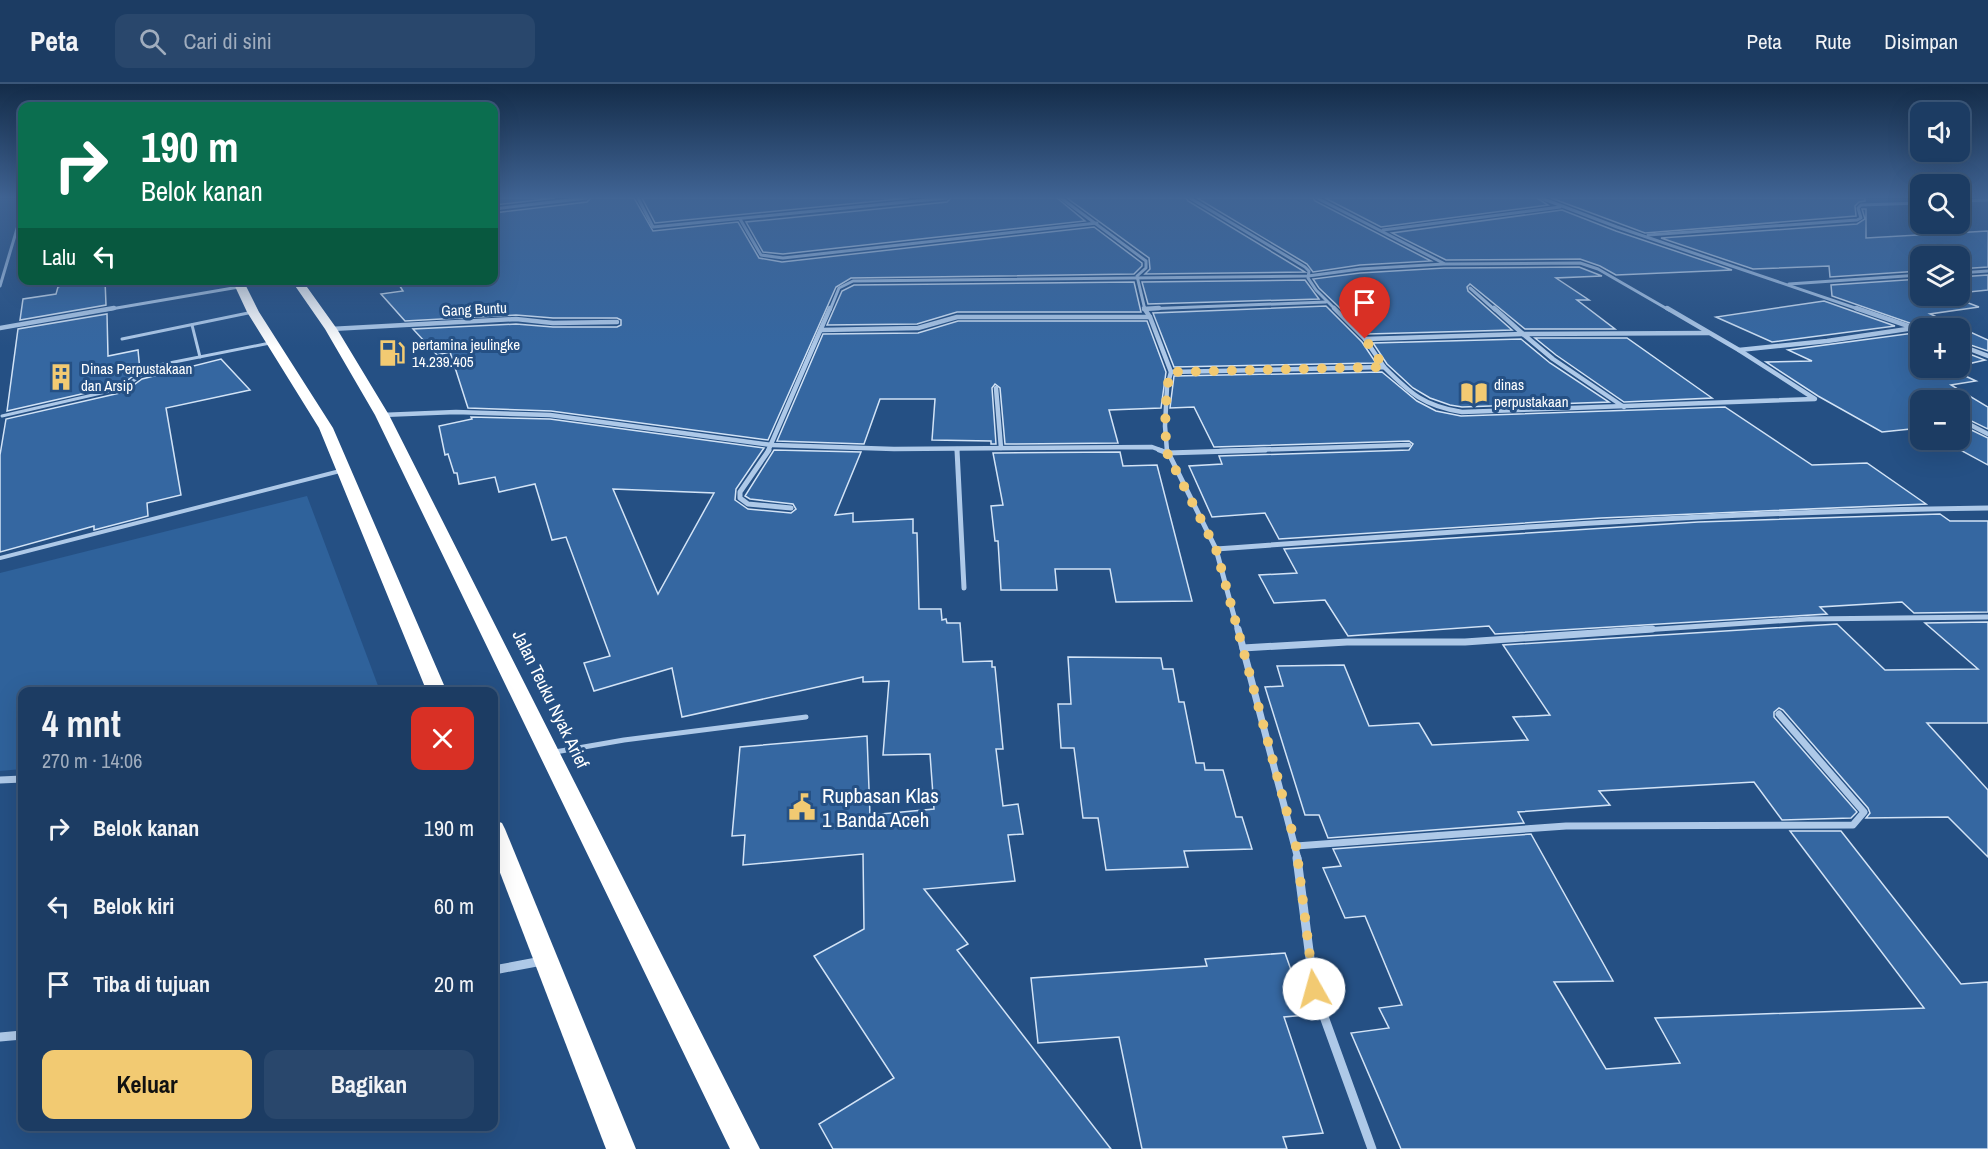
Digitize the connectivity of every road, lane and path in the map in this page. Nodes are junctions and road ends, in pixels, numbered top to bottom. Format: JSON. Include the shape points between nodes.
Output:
{"nodes":[{"id":1,"x":11,"y":248,"type":"edge"},
{"id":2,"x":757,"y":248,"type":"edge"},
{"id":3,"x":871,"y":248,"type":"edge"},
{"id":4,"x":1129,"y":248,"type":"edge"},
{"id":5,"x":1273,"y":248,"type":"edge"},
{"id":6,"x":1415,"y":248,"type":"edge"},
{"id":7,"x":1678,"y":248,"type":"edge"},
{"id":8,"x":1445,"y":264,"type":"junction"},
{"id":9,"x":1988,"y":271,"type":"edge"},
{"id":10,"x":1970,"y":272,"type":"edge"},
{"id":11,"x":1137,"y":276,"type":"junction"},
{"id":12,"x":1308,"y":276,"type":"junction"},
{"id":13,"x":1910,"y":276,"type":"edge"},
{"id":14,"x":233,"y":285,"type":"edge"},
{"id":15,"x":239,"y":285,"type":"edge"},
{"id":16,"x":300,"y":285,"type":"edge"},
{"id":17,"x":1786,"y":285,"type":"junction"},
{"id":18,"x":0,"y":286,"type":"edge"},
{"id":19,"x":1470,"y":288,"type":"dead end"},
{"id":20,"x":1326,"y":302,"type":"junction"},
{"id":21,"x":1144,"y":309,"type":"junction"},
{"id":22,"x":253,"y":312,"type":"junction"},
{"id":23,"x":1150,"y":317,"type":"junction"},
{"id":24,"x":617,"y":322,"type":"dead end"},
{"id":25,"x":192,"y":325,"type":"junction"},
{"id":26,"x":1910,"y":327,"type":"edge"},
{"id":27,"x":0,"y":328,"type":"edge"},
{"id":28,"x":331,"y":329,"type":"junction"},
{"id":29,"x":821,"y":330,"type":"junction"},
{"id":30,"x":1910,"y":330,"type":"edge"},
{"id":31,"x":1710,"y":333,"type":"junction"},
{"id":32,"x":1523,"y":334,"type":"junction"},
{"id":33,"x":122,"y":339,"type":"dead end"},
{"id":34,"x":1365,"y":339,"type":"junction"},
{"id":35,"x":273,"y":342,"type":"junction"},
{"id":36,"x":1970,"y":349,"type":"edge"},
{"id":37,"x":1739,"y":350,"type":"junction"},
{"id":38,"x":1988,"y":356,"type":"edge"},
{"id":39,"x":200,"y":357,"type":"junction"},
{"id":40,"x":1384,"y":367,"type":"junction"},
{"id":41,"x":1171,"y":372,"type":"junction"},
{"id":42,"x":996,"y":388,"type":"dead end"},
{"id":43,"x":1624,"y":407,"type":"junction"},
{"id":44,"x":382,"y":415,"type":"junction"},
{"id":45,"x":3,"y":416,"type":"dead end"},
{"id":46,"x":1970,"y":425,"type":"edge"},
{"id":47,"x":1988,"y":434,"type":"edge"},
{"id":48,"x":772,"y":445,"type":"junction"},
{"id":49,"x":1409,"y":445,"type":"dead end"},
{"id":50,"x":1001,"y":448,"type":"junction"},
{"id":51,"x":957,"y":449,"type":"junction"},
{"id":52,"x":1167,"y":453,"type":"junction"},
{"id":53,"x":342,"y":470,"type":"junction"},
{"id":54,"x":790,"y":508,"type":"dead end"},
{"id":55,"x":1988,"y":508,"type":"edge"},
{"id":56,"x":1216,"y":549,"type":"junction"},
{"id":57,"x":0,"y":558,"type":"edge"},
{"id":58,"x":964,"y":588,"type":"dead end"},
{"id":59,"x":1988,"y":617,"type":"edge"},
{"id":60,"x":1243,"y":648,"type":"junction"},
{"id":61,"x":435,"y":687,"type":"edge"},
{"id":62,"x":1779,"y":714,"type":"dead end"},
{"id":63,"x":806,"y":717,"type":"dead end"},
{"id":64,"x":549,"y":753,"type":"junction"},
{"id":65,"x":18,"y":779,"type":"edge"},
{"id":66,"x":0,"y":780,"type":"edge"},
{"id":67,"x":498,"y":839,"type":"edge"},
{"id":68,"x":1296,"y":846,"type":"junction"},
{"id":69,"x":545,"y":961,"type":"junction"},
{"id":70,"x":498,"y":969,"type":"edge"},
{"id":71,"x":18,"y":1035,"type":"edge"},
{"id":72,"x":0,"y":1037,"type":"edge"},
{"id":73,"x":621,"y":1149,"type":"edge"},
{"id":74,"x":745,"y":1149,"type":"edge"},
{"id":75,"x":1372,"y":1149,"type":"edge"}],
"edges":[{"from":1,"to":18,"type":"street"},
{"from":2,"to":3,"type":"street","via":[[761,255],[777,258]]},
{"from":4,"to":11,"type":"street","via":[[1146,261],[1146,268]]},
{"from":5,"to":12,"type":"street","via":[[1305,267]]},
{"from":6,"to":8,"type":"street"},
{"from":7,"to":17,"type":"street"},
{"from":8,"to":12,"type":"street"},
{"from":8,"to":31,"type":"street","via":[[1580,263],[1599,269]]},
{"from":9,"to":10,"type":"street"},
{"from":11,"to":12,"type":"street"},
{"from":11,"to":21,"type":"street"},
{"from":11,"to":29,"type":"street","via":[[852,281],[839,288]]},
{"from":12,"to":20,"type":"street"},
{"from":13,"to":17,"type":"street"},
{"from":14,"to":27,"type":"street"},
{"from":15,"to":22,"type":"highway"},
{"from":16,"to":28,"type":"highway","name":"Jalan Teuku Nyak Arief"},
{"from":17,"to":26,"type":"street"},
{"from":19,"to":32,"type":"street"},
{"from":20,"to":21,"type":"street"},
{"from":20,"to":34,"type":"street"},
{"from":21,"to":23,"type":"street"},
{"from":22,"to":25,"type":"lane"},
{"from":22,"to":35,"type":"highway"},
{"from":23,"to":29,"type":"street","via":[[957,317],[918,327]]},
{"from":23,"to":41,"type":"street"},
{"from":24,"to":28,"type":"street","name":"Gang Buntu","via":[[516,319]]},
{"from":25,"to":33,"type":"lane"},
{"from":25,"to":39,"type":"lane"},
{"from":28,"to":44,"type":"highway","name":"Jalan Teuku Nyak Arief"},
{"from":29,"to":48,"type":"street"},
{"from":30,"to":37,"type":"street"},
{"from":31,"to":32,"type":"street"},
{"from":31,"to":37,"type":"street"},
{"from":32,"to":34,"type":"street"},
{"from":32,"to":43,"type":"street"},
{"from":34,"to":40,"type":"street"},
{"from":35,"to":39,"type":"lane"},
{"from":35,"to":53,"type":"highway","via":[[326,428]]},
{"from":36,"to":38,"type":"street"},
{"from":37,"to":43,"type":"street","via":[[1815,399]]},
{"from":39,"to":45,"type":"lane","via":[[143,370],[123,388]]},
{"from":40,"to":41,"type":"street"},
{"from":40,"to":43,"type":"street","via":[[1415,399],[1440,409],[1462,412]]},
{"from":41,"to":52,"type":"street","via":[[1165,426]]},
{"from":42,"to":50,"type":"street"},
{"from":44,"to":48,"type":"street","via":[[550,415]]},
{"from":44,"to":64,"type":"highway","name":"Jalan Teuku Nyak Arief"},
{"from":46,"to":47,"type":"street"},
{"from":48,"to":51,"type":"street"},
{"from":48,"to":54,"type":"street","via":[[740,492],[740,498],[748,504]]},
{"from":49,"to":52,"type":"street"},
{"from":50,"to":51,"type":"street"},
{"from":50,"to":52,"type":"street","via":[[1152,447]]},
{"from":51,"to":58,"type":"street"},
{"from":52,"to":56,"type":"street"},
{"from":53,"to":57,"type":"lane"},
{"from":53,"to":61,"type":"highway"},
{"from":55,"to":56,"type":"street","via":[[1825,511]]},
{"from":56,"to":60,"type":"street"},
{"from":59,"to":60,"type":"street","via":[[1807,620],[1465,642],[1347,642]]},
{"from":60,"to":68,"type":"street"},
{"from":62,"to":68,"type":"street","via":[[1864,812],[1853,825],[1566,826]]},
{"from":63,"to":64,"type":"lane"},
{"from":64,"to":74,"type":"highway","name":"Jalan Teuku Nyak Arief"},
{"from":65,"to":66,"type":"street"},
{"from":67,"to":69,"type":"highway"},
{"from":68,"to":75,"type":"street","via":[[1314,989]]},
{"from":69,"to":70,"type":"street"},
{"from":69,"to":73,"type":"highway"},
{"from":71,"to":72,"type":"street"}]}
